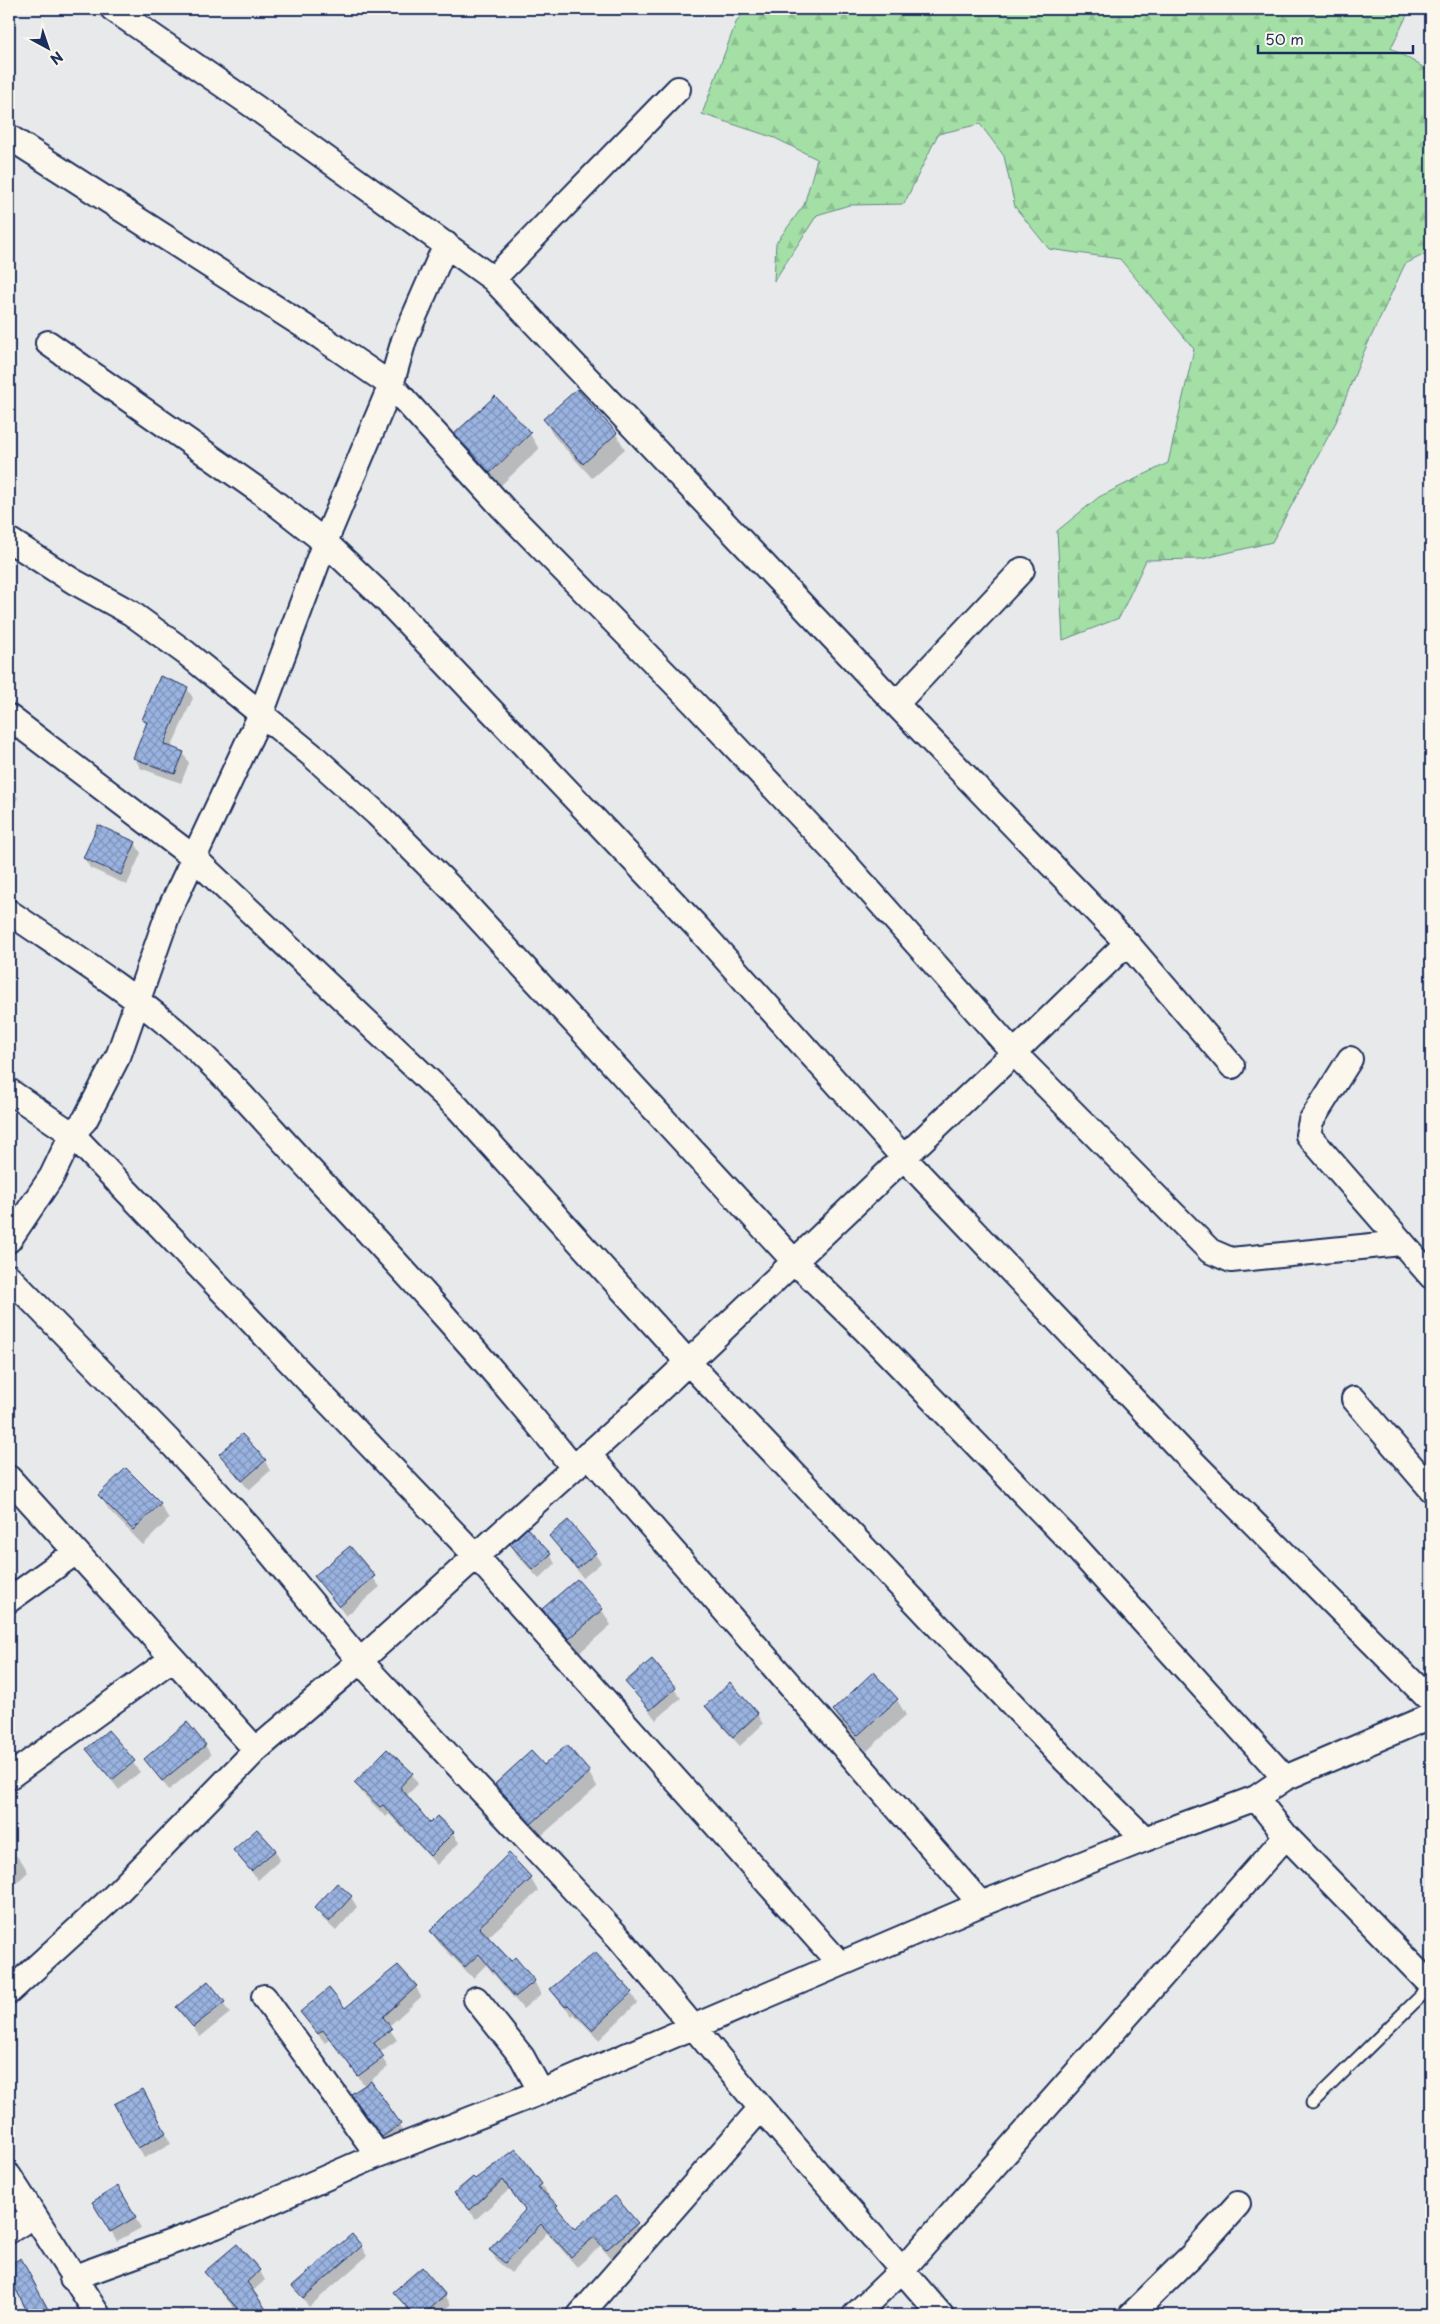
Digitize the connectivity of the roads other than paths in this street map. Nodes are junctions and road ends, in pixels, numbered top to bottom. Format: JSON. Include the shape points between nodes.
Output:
{"nodes":[{"id":1,"x":112,"y":9,"type":"edge"},
{"id":2,"x":678,"y":89,"type":"dead end"},
{"id":3,"x":9,"y":137,"type":"edge"},
{"id":4,"x":446,"y":244,"type":"junction"},
{"id":5,"x":493,"y":279,"type":"junction"},
{"id":6,"x":48,"y":343,"type":"dead end"},
{"id":7,"x":391,"y":385,"type":"junction"},
{"id":8,"x":9,"y":540,"type":"edge"},
{"id":9,"x":325,"y":542,"type":"junction"},
{"id":10,"x":1022,"y":570,"type":"dead end"},
{"id":11,"x":896,"y":704,"type":"junction"},
{"id":12,"x":261,"y":714,"type":"junction"},
{"id":13,"x":9,"y":717,"type":"edge"},
{"id":14,"x":193,"y":857,"type":"junction"},
{"id":15,"x":9,"y":912,"type":"edge"},
{"id":16,"x":1127,"y":943,"type":"junction"},
{"id":17,"x":138,"y":1000,"type":"junction"},
{"id":18,"x":1014,"y":1054,"type":"junction"},
{"id":19,"x":1350,"y":1059,"type":"dead end"},
{"id":20,"x":1232,"y":1066,"type":"dead end"},
{"id":21,"x":9,"y":1091,"type":"edge"},
{"id":22,"x":72,"y":1134,"type":"junction"},
{"id":23,"x":903,"y":1157,"type":"junction"},
{"id":24,"x":9,"y":1240,"type":"edge"},
{"id":25,"x":1401,"y":1243,"type":"junction"},
{"id":26,"x":794,"y":1261,"type":"junction"},
{"id":27,"x":1431,"y":1276,"type":"edge"},
{"id":28,"x":9,"y":1277,"type":"edge"},
{"id":29,"x":687,"y":1361,"type":"junction"},
{"id":30,"x":1354,"y":1399,"type":"dead end"},
{"id":31,"x":580,"y":1461,"type":"junction"},
{"id":32,"x":9,"y":1478,"type":"edge"},
{"id":33,"x":1431,"y":1489,"type":"edge"},
{"id":34,"x":76,"y":1552,"type":"junction"},
{"id":35,"x":476,"y":1556,"type":"junction"},
{"id":36,"x":9,"y":1600,"type":"edge"},
{"id":37,"x":172,"y":1659,"type":"junction"},
{"id":38,"x":360,"y":1660,"type":"junction"},
{"id":39,"x":1431,"y":1701,"type":"edge"},
{"id":40,"x":1431,"y":1716,"type":"edge"},
{"id":41,"x":256,"y":1750,"type":"junction"},
{"id":42,"x":9,"y":1777,"type":"edge"},
{"id":43,"x":1284,"y":1778,"type":"junction"},
{"id":44,"x":1256,"y":1798,"type":"junction"},
{"id":45,"x":1286,"y":1836,"type":"junction"},
{"id":46,"x":1145,"y":1839,"type":"junction"},
{"id":47,"x":981,"y":1904,"type":"junction"},
{"id":48,"x":840,"y":1964,"type":"junction"},
{"id":49,"x":1431,"y":1985,"type":"edge"},
{"id":50,"x":9,"y":1992,"type":"edge"},
{"id":51,"x":264,"y":1997,"type":"dead end"},
{"id":52,"x":476,"y":2000,"type":"dead end"},
{"id":53,"x":692,"y":2026,"type":"junction"},
{"id":54,"x":541,"y":2092,"type":"junction"},
{"id":55,"x":1312,"y":2103,"type":"dead end"},
{"id":56,"x":761,"y":2108,"type":"junction"},
{"id":57,"x":378,"y":2154,"type":"junction"},
{"id":58,"x":9,"y":2176,"type":"edge"},
{"id":59,"x":1238,"y":2204,"type":"dead end"},
{"id":60,"x":33,"y":2216,"type":"junction"},
{"id":61,"x":9,"y":2231,"type":"edge"},
{"id":62,"x":903,"y":2269,"type":"junction"},
{"id":63,"x":72,"y":2278,"type":"junction"},
{"id":64,"x":98,"y":2315,"type":"edge"},
{"id":65,"x":580,"y":2315,"type":"edge"},
{"id":66,"x":855,"y":2315,"type":"edge"},
{"id":67,"x":941,"y":2315,"type":"edge"},
{"id":68,"x":1131,"y":2315,"type":"edge"}],
"edges":[{"from":1,"to":4,"type":"street"},
{"from":2,"to":5,"type":"street"},
{"from":3,"to":7,"type":"street"},
{"from":4,"to":5,"type":"street"},
{"from":4,"to":7,"type":"street","via":[[404,340]]},
{"from":5,"to":11,"type":"street"},
{"from":6,"to":9,"type":"street","via":[[265,495]]},
{"from":7,"to":9,"type":"street"},
{"from":7,"to":18,"type":"street","via":[[502,507],[838,854]]},
{"from":8,"to":12,"type":"street","via":[[73,581],[131,612]]},
{"from":9,"to":12,"type":"street"},
{"from":9,"to":23,"type":"street","via":[[387,601],[692,921]]},
{"from":10,"to":11,"type":"street"},
{"from":11,"to":16,"type":"street"},
{"from":12,"to":14,"type":"street"},
{"from":12,"to":26,"type":"street","via":[[377,814],[451,888]]},
{"from":13,"to":14,"type":"street"},
{"from":14,"to":17,"type":"street","via":[[169,911]]},
{"from":14,"to":29,"type":"street","via":[[458,1108]]},
{"from":15,"to":17,"type":"street"},
{"from":16,"to":18,"type":"street"},
{"from":16,"to":20,"type":"street"},
{"from":17,"to":22,"type":"street","via":[[101,1093],[85,1120]]},
{"from":17,"to":31,"type":"street","via":[[180,1035],[224,1079]]},
{"from":18,"to":23,"type":"street"},
{"from":18,"to":25,"type":"street","via":[[1210,1251],[1231,1260]]},
{"from":19,"to":25,"type":"street","via":[[1311,1121],[1308,1136]]},
{"from":21,"to":22,"type":"street"},
{"from":22,"to":24,"type":"street","via":[[52,1176]]},
{"from":22,"to":35,"type":"street"},
{"from":23,"to":26,"type":"street"},
{"from":23,"to":39,"type":"street","via":[[1182,1452]]},
{"from":25,"to":27,"type":"street"},
{"from":26,"to":29,"type":"street"},
{"from":26,"to":43,"type":"street","via":[[1073,1544]]},
{"from":28,"to":38,"type":"street","via":[[241,1519]]},
{"from":29,"to":31,"type":"street"},
{"from":29,"to":46,"type":"street"},
{"from":30,"to":33,"type":"street"},
{"from":31,"to":35,"type":"street"},
{"from":31,"to":47,"type":"street"},
{"from":32,"to":34,"type":"street"},
{"from":34,"to":36,"type":"street"},
{"from":34,"to":37,"type":"street"},
{"from":35,"to":38,"type":"street"},
{"from":35,"to":48,"type":"street"},
{"from":37,"to":41,"type":"street"},
{"from":37,"to":42,"type":"street"},
{"from":38,"to":41,"type":"street"},
{"from":38,"to":53,"type":"street","via":[[620,1939]]},
{"from":40,"to":43,"type":"street"},
{"from":41,"to":50,"type":"street","via":[[113,1897]]},
{"from":43,"to":44,"type":"street"},
{"from":44,"to":45,"type":"street"},
{"from":44,"to":46,"type":"street"},
{"from":45,"to":49,"type":"street"},
{"from":45,"to":62,"type":"street"},
{"from":46,"to":47,"type":"street"},
{"from":47,"to":48,"type":"street"},
{"from":48,"to":53,"type":"street"},
{"from":49,"to":55,"type":"lane"},
{"from":51,"to":57,"type":"street"},
{"from":52,"to":54,"type":"street","via":[[522,2057]]},
{"from":53,"to":54,"type":"street"},
{"from":53,"to":56,"type":"street"},
{"from":54,"to":57,"type":"street"},
{"from":56,"to":62,"type":"street"},
{"from":56,"to":65,"type":"street"},
{"from":57,"to":63,"type":"street","via":[[216,2226]]},
{"from":58,"to":60,"type":"street"},
{"from":59,"to":68,"type":"street"},
{"from":60,"to":61,"type":"street"},
{"from":60,"to":63,"type":"street"},
{"from":62,"to":66,"type":"street"},
{"from":62,"to":67,"type":"street"},
{"from":63,"to":64,"type":"street"}]}
